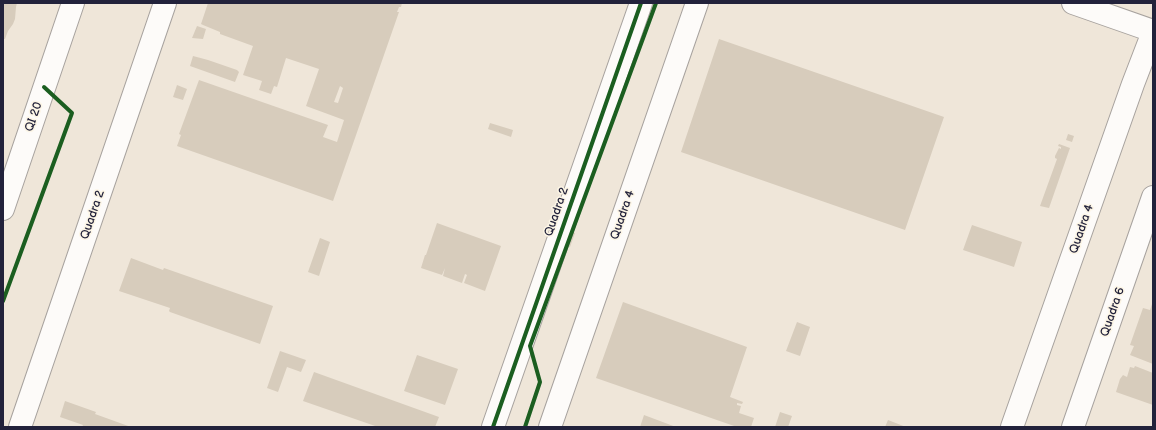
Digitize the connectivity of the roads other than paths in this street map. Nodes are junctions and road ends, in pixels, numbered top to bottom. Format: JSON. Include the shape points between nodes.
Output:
{"nodes":[{"id":1,"x":73,"y":3,"type":"edge"},
{"id":2,"x":165,"y":3,"type":"edge"},
{"id":3,"x":640,"y":3,"type":"edge"},
{"id":4,"x":697,"y":3,"type":"edge"},
{"id":5,"x":1074,"y":3,"type":"edge"},
{"id":6,"x":1153,"y":32,"type":"edge"},
{"id":7,"x":1153,"y":76,"type":"edge"},
{"id":8,"x":1133,"y":84,"type":"junction"},
{"id":9,"x":1153,"y":197,"type":"edge"},
{"id":10,"x":3,"y":209,"type":"edge"},
{"id":11,"x":20,"y":427,"type":"edge"},
{"id":12,"x":493,"y":427,"type":"edge"},
{"id":13,"x":550,"y":427,"type":"edge"},
{"id":14,"x":1012,"y":427,"type":"edge"},
{"id":15,"x":1073,"y":427,"type":"edge"}],
"edges":[{"from":1,"to":10,"type":"street","name":"QI 20"},
{"from":2,"to":11,"type":"street","name":"Quadra 2"},
{"from":3,"to":12,"type":"street","name":"Quadra 2"},
{"from":4,"to":13,"type":"street","name":"Quadra 4"},
{"from":5,"to":6,"type":"street"},
{"from":6,"to":8,"type":"street","name":"Quadra 4"},
{"from":7,"to":8,"type":"street","via":[[1145,76]]},
{"from":8,"to":14,"type":"street","name":"Quadra 4"},
{"from":9,"to":15,"type":"street","name":"Quadra 6"}]}
